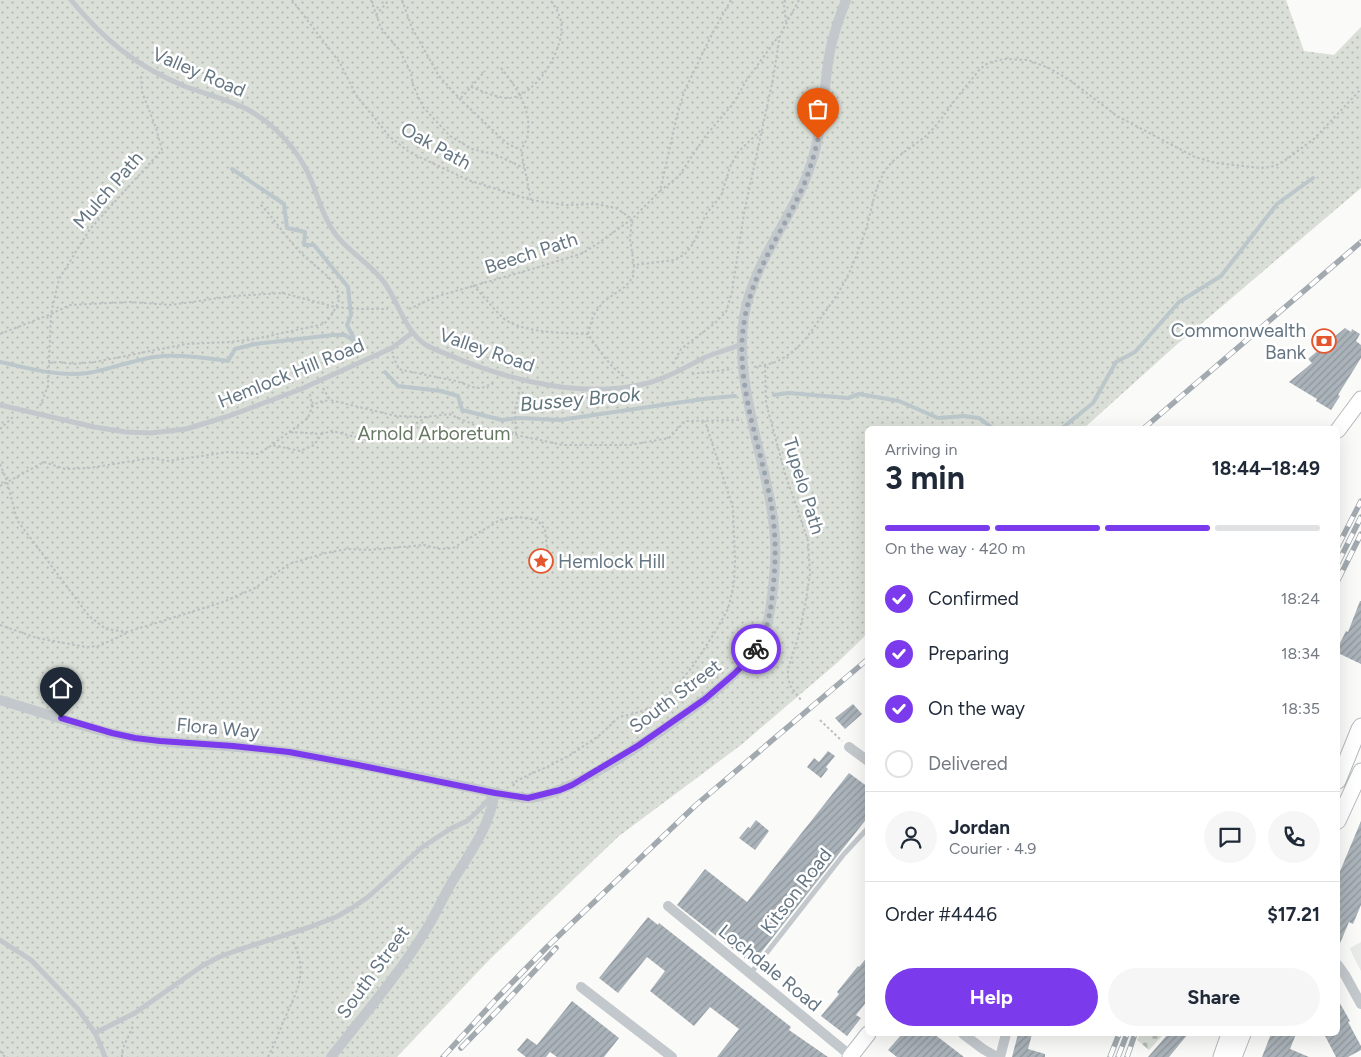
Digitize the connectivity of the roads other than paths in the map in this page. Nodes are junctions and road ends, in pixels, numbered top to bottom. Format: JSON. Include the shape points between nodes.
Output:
{"nodes":[{"id":1,"x":70,"y":0,"type":"edge"},
{"id":2,"x":846,"y":0,"type":"edge"},
{"id":3,"x":412,"y":333,"type":"junction"},
{"id":4,"x":742,"y":344,"type":"junction"},
{"id":5,"x":1361,"y":399,"type":"edge"},
{"id":6,"x":0,"y":405,"type":"edge"},
{"id":7,"x":1340,"y":427,"type":"edge"},
{"id":8,"x":0,"y":700,"type":"edge"},
{"id":9,"x":1361,"y":726,"type":"edge"},
{"id":10,"x":849,"y":747,"type":"road end"},
{"id":11,"x":865,"y":759,"type":"edge"},
{"id":12,"x":1361,"y":771,"type":"edge"},
{"id":13,"x":1340,"y":776,"type":"edge"},
{"id":14,"x":495,"y":793,"type":"junction"},
{"id":15,"x":1340,"y":817,"type":"edge"},
{"id":16,"x":865,"y":831,"type":"edge"},
{"id":17,"x":668,"y":906,"type":"dead end"},
{"id":18,"x":0,"y":940,"type":"edge"},
{"id":19,"x":1340,"y":968,"type":"edge"},
{"id":20,"x":750,"y":974,"type":"junction"},
{"id":21,"x":581,"y":987,"type":"dead end"},
{"id":22,"x":1361,"y":1004,"type":"edge"},
{"id":23,"x":95,"y":1034,"type":"junction"},
{"id":24,"x":866,"y":1036,"type":"edge"},
{"id":25,"x":966,"y":1036,"type":"edge"},
{"id":26,"x":1005,"y":1036,"type":"edge"},
{"id":27,"x":1228,"y":1036,"type":"edge"},
{"id":28,"x":1242,"y":1036,"type":"edge"},
{"id":29,"x":851,"y":1056,"type":"edge"},
{"id":30,"x":105,"y":1057,"type":"edge"},
{"id":31,"x":332,"y":1057,"type":"edge"},
{"id":32,"x":672,"y":1057,"type":"edge"},
{"id":33,"x":998,"y":1057,"type":"edge"},
{"id":34,"x":1221,"y":1057,"type":"edge"},
{"id":35,"x":1234,"y":1057,"type":"edge"}],
"edges":[{"from":1,"to":3,"type":"lane","name":"Valley Road","via":[[104,35],[140,64],[186,86],[240,105],[275,129],[295,150],[307,170],[335,234],[384,282]]},
{"from":2,"to":4,"type":"street","name":"South Street","via":[[829,55],[822,120],[812,161],[803,187],[753,285],[744,319]]},
{"from":3,"to":4,"type":"lane","name":"Valley Road","via":[[427,345],[518,379],[597,389],[662,379],[706,357]]},
{"from":3,"to":6,"type":"lane","name":"Hemlock Hill Road","via":[[390,349],[281,398],[229,416],[166,432],[137,433],[94,427]]},
{"from":4,"to":14,"type":"street","name":"South Street","via":[[751,416],[772,508],[776,544],[769,620],[757,647],[746,662],[705,699],[639,745],[572,785],[528,798]]},
{"from":5,"to":7,"type":"main road"},
{"from":8,"to":14,"type":"street","name":"Flora Way","via":[[135,738],[289,752]]},
{"from":9,"to":13,"type":"main road"},
{"from":10,"to":11,"type":"street"},
{"from":12,"to":15,"type":"main road"},
{"from":14,"to":23,"type":"lane","via":[[467,821],[421,848],[352,908],[291,934],[218,957],[130,1016]]},
{"from":14,"to":31,"type":"street","name":"South Street","via":[[492,809],[476,844],[429,925]]},
{"from":16,"to":20,"type":"lane","name":"Kitson Road"},
{"from":17,"to":20,"type":"street","name":"Lochdale Road"},
{"from":18,"to":23,"type":"lane","via":[[31,960],[78,1009]]},
{"from":19,"to":22,"type":"street"},
{"from":20,"to":29,"type":"street","name":"Lochdale Road"},
{"from":21,"to":32,"type":"street"},
{"from":23,"to":30,"type":"lane"},
{"from":24,"to":29,"type":"main road"},
{"from":25,"to":33,"type":"street"},
{"from":26,"to":33,"type":"street"},
{"from":27,"to":34,"type":"main road"},
{"from":28,"to":35,"type":"main road"}]}
